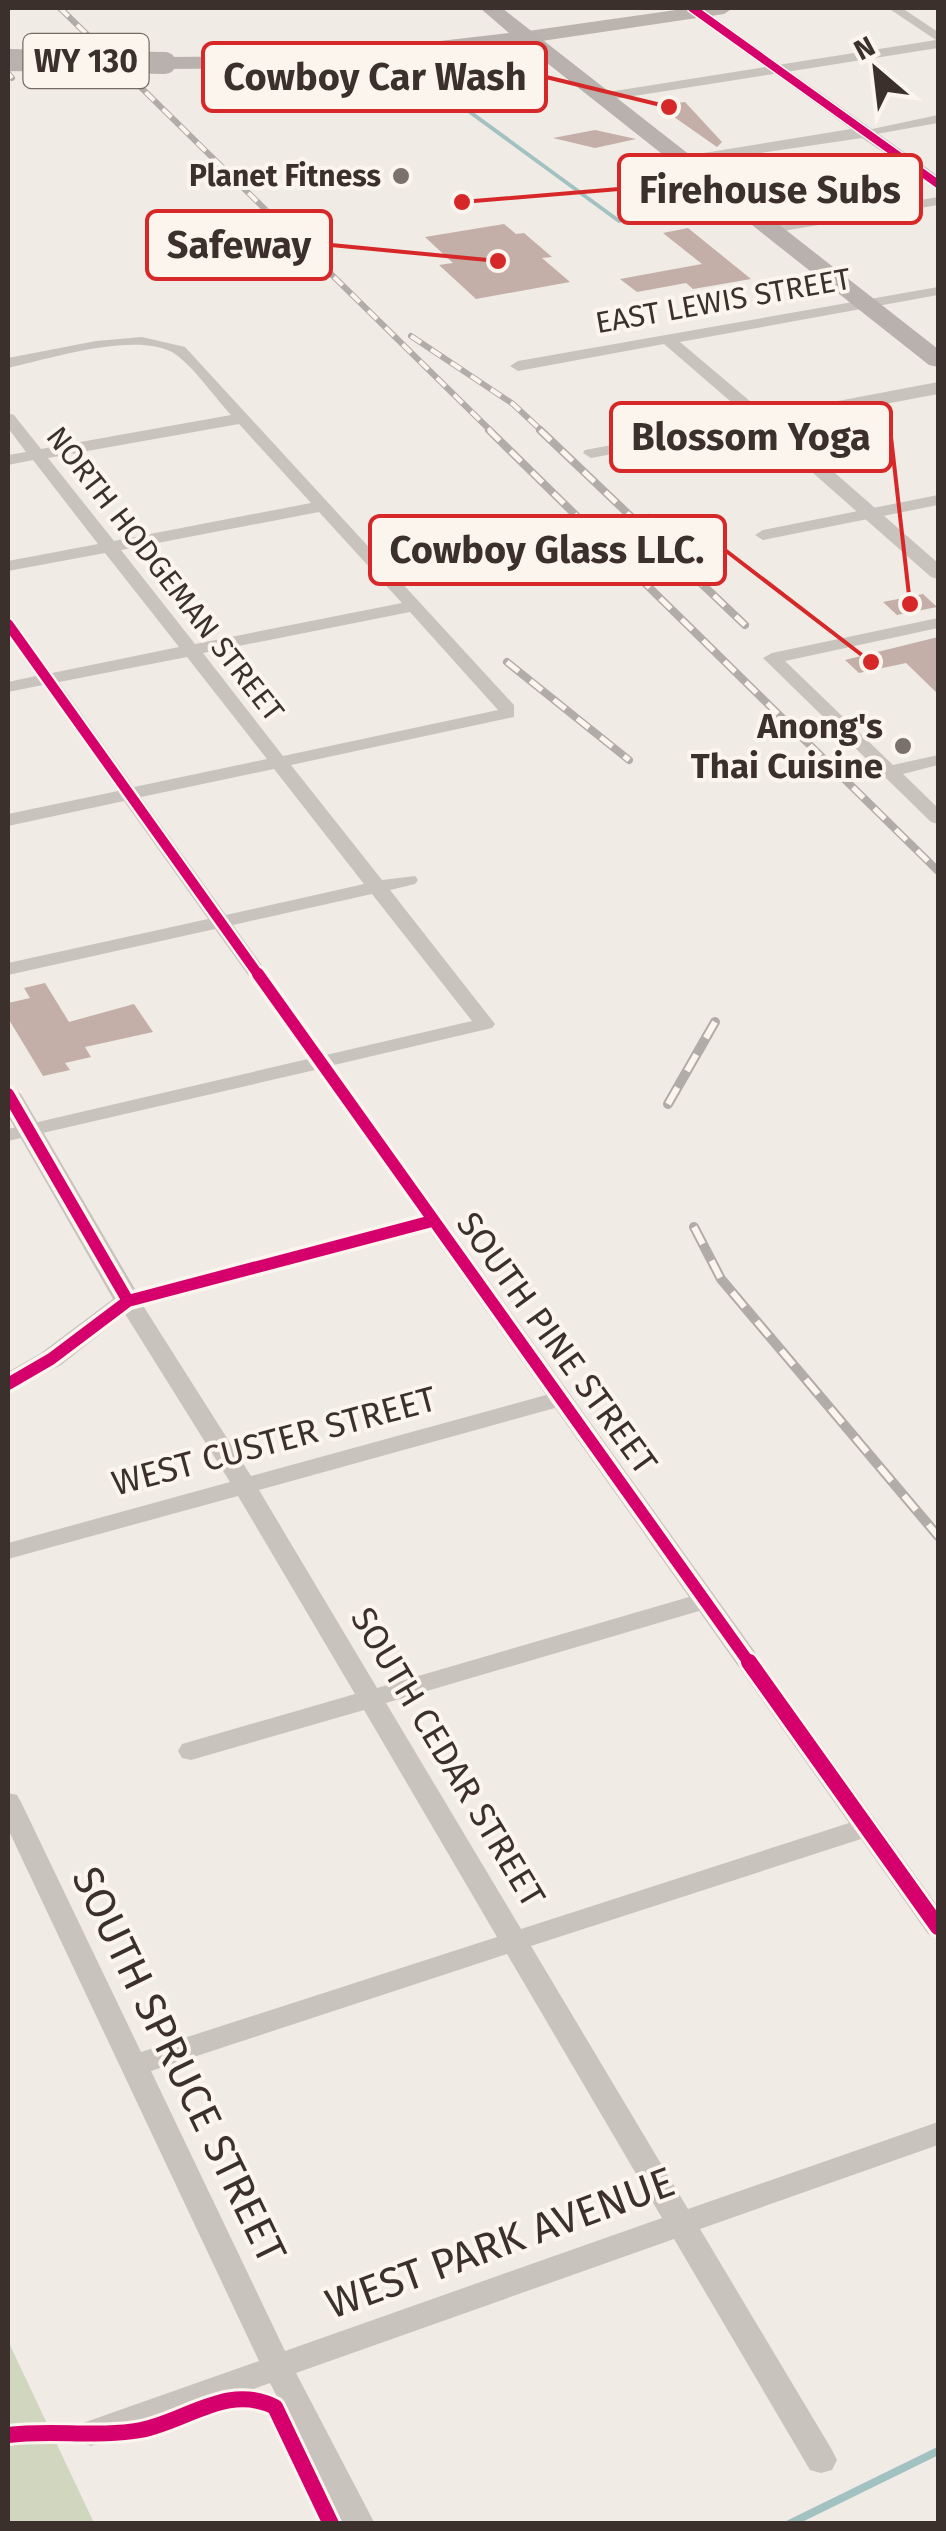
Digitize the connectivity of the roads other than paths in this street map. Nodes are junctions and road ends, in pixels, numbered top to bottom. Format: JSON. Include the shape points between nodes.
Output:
{"nodes":[{"id":1,"x":490,"y":8,"type":"edge"},
{"id":2,"x":724,"y":8,"type":"edge"},
{"id":3,"x":894,"y":8,"type":"edge"},
{"id":4,"x":695,"y":10,"type":"edge"},
{"id":5,"x":528,"y":37,"type":"junction"},
{"id":6,"x":938,"y":40,"type":"edge"},
{"id":7,"x":8,"y":60,"type":"edge"},
{"id":8,"x":778,"y":69,"type":"junction"},
{"id":9,"x":602,"y":97,"type":"junction"},
{"id":10,"x":938,"y":119,"type":"edge"},
{"id":11,"x":865,"y":132,"type":"junction"},
{"id":12,"x":684,"y":161,"type":"junction"},
{"id":13,"x":938,"y":184,"type":"edge"},
{"id":14,"x":938,"y":200,"type":"edge"},
{"id":15,"x":771,"y":229,"type":"junction"},
{"id":16,"x":938,"y":290,"type":"edge"},
{"id":17,"x":866,"y":304,"type":"junction"},
{"id":18,"x":667,"y":340,"type":"junction"},
{"id":19,"x":938,"y":360,"type":"edge"},
{"id":20,"x":8,"y":363,"type":"edge"},
{"id":21,"x":518,"y":366,"type":"dead end"},
{"id":22,"x":938,"y":388,"type":"edge"},
{"id":23,"x":8,"y":418,"type":"edge"},
{"id":24,"x":243,"y":418,"type":"junction"},
{"id":25,"x":764,"y":421,"type":"junction"},
{"id":26,"x":590,"y":453,"type":"dead end"},
{"id":27,"x":36,"y":455,"type":"junction"},
{"id":28,"x":8,"y":460,"type":"edge"},
{"id":29,"x":938,"y":500,"type":"edge"},
{"id":30,"x":324,"y":506,"type":"junction"},
{"id":31,"x":870,"y":513,"type":"junction"},
{"id":32,"x":763,"y":535,"type":"dead end"},
{"id":33,"x":108,"y":548,"type":"junction"},
{"id":34,"x":8,"y":566,"type":"edge"},
{"id":35,"x":938,"y":573,"type":"edge"},
{"id":36,"x":413,"y":606,"type":"junction"},
{"id":37,"x":938,"y":622,"type":"edge"},
{"id":38,"x":8,"y":624,"type":"edge"},
{"id":39,"x":190,"y":651,"type":"junction"},
{"id":40,"x":48,"y":679,"type":"junction"},
{"id":41,"x":8,"y":687,"type":"edge"},
{"id":42,"x":938,"y":760,"type":"edge"},
{"id":43,"x":278,"y":763,"type":"junction"},
{"id":44,"x":890,"y":771,"type":"junction"},
{"id":45,"x":128,"y":795,"type":"junction"},
{"id":46,"x":938,"y":818,"type":"edge"},
{"id":47,"x":8,"y":820,"type":"edge"},
{"id":48,"x":408,"y":880,"type":"dead end"},
{"id":49,"x":376,"y":887,"type":"junction"},
{"id":50,"x":218,"y":922,"type":"junction"},
{"id":51,"x":8,"y":969,"type":"edge"},
{"id":52,"x":321,"y":1062,"type":"junction"},
{"id":53,"x":8,"y":1094,"type":"edge"},
{"id":54,"x":18,"y":1133,"type":"edge"},
{"id":55,"x":432,"y":1221,"type":"junction"},
{"id":56,"x":128,"y":1301,"type":"junction"},
{"id":57,"x":8,"y":1384,"type":"edge"},
{"id":58,"x":560,"y":1399,"type":"junction"},
{"id":59,"x":244,"y":1485,"type":"junction"},
{"id":60,"x":8,"y":1551,"type":"edge"},
{"id":61,"x":706,"y":1601,"type":"junction"},
{"id":62,"x":368,"y":1701,"type":"junction"},
{"id":63,"x":191,"y":1751,"type":"dead end"},
{"id":64,"x":8,"y":1802,"type":"edge"},
{"id":65,"x":866,"y":1827,"type":"junction"},
{"id":66,"x":938,"y":1927,"type":"edge"},
{"id":67,"x":513,"y":1941,"type":"junction"},
{"id":68,"x":131,"y":2066,"type":"junction"},
{"id":69,"x":938,"y":2133,"type":"edge"},
{"id":70,"x":682,"y":2223,"type":"junction"},
{"id":71,"x":278,"y":2368,"type":"junction"},
{"id":72,"x":91,"y":2432,"type":"dead end"},
{"id":73,"x":821,"y":2460,"type":"dead end"},
{"id":74,"x":359,"y":2524,"type":"edge"}],
"edges":[{"from":1,"to":5,"type":"main road"},
{"from":2,"to":4,"type":"main road"},
{"from":3,"to":6,"type":"street"},
{"from":4,"to":5,"type":"main road"},
{"from":4,"to":8,"type":"street"},
{"from":5,"to":7,"type":"main road","number":"WY 130","bridge":true,"via":[[310,62]]},
{"from":5,"to":9,"type":"main road"},
{"from":6,"to":8,"type":"street"},
{"from":8,"to":9,"type":"street"},
{"from":8,"to":11,"type":"street"},
{"from":9,"to":12,"type":"main road"},
{"from":10,"to":11,"type":"street"},
{"from":11,"to":12,"type":"street"},
{"from":11,"to":13,"type":"street"},
{"from":12,"to":15,"type":"main road"},
{"from":14,"to":15,"type":"street"},
{"from":15,"to":17,"type":"main road"},
{"from":16,"to":17,"type":"street","name":"EAST LEWIS STREET"},
{"from":17,"to":18,"type":"street","name":"EAST LEWIS STREET"},
{"from":17,"to":19,"type":"main road"},
{"from":18,"to":21,"type":"street","name":"EAST LEWIS STREET"},
{"from":18,"to":25,"type":"street"},
{"from":20,"to":24,"type":"street","via":[[159,342],[188,356]]},
{"from":22,"to":25,"type":"street"},
{"from":23,"to":27,"type":"street","name":"NORTH HODGEMAN STREET"},
{"from":24,"to":27,"type":"street"},
{"from":24,"to":30,"type":"street"},
{"from":25,"to":26,"type":"street"},
{"from":25,"to":31,"type":"street"},
{"from":27,"to":28,"type":"street"},
{"from":27,"to":33,"type":"street","name":"NORTH HODGEMAN STREET"},
{"from":29,"to":31,"type":"street"},
{"from":30,"to":33,"type":"street"},
{"from":30,"to":36,"type":"street"},
{"from":31,"to":32,"type":"street"},
{"from":31,"to":35,"type":"street"},
{"from":33,"to":34,"type":"street"},
{"from":33,"to":39,"type":"street","name":"NORTH HODGEMAN STREET"},
{"from":36,"to":39,"type":"street"},
{"from":36,"to":43,"type":"street","via":[[508,713]]},
{"from":37,"to":44,"type":"street","via":[[772,658]]},
{"from":38,"to":40,"type":"street","name":"SOUTH PINE STREET"},
{"from":39,"to":40,"type":"street"},
{"from":39,"to":43,"type":"street","name":"NORTH HODGEMAN STREET"},
{"from":40,"to":41,"type":"street"},
{"from":40,"to":45,"type":"street","name":"SOUTH PINE STREET"},
{"from":42,"to":44,"type":"street"},
{"from":43,"to":45,"type":"street"},
{"from":43,"to":49,"type":"street","name":"NORTH HODGEMAN STREET"},
{"from":44,"to":46,"type":"street"},
{"from":45,"to":47,"type":"street"},
{"from":45,"to":50,"type":"street","name":"SOUTH PINE STREET"},
{"from":48,"to":49,"type":"street"},
{"from":49,"to":50,"type":"street"},
{"from":49,"to":52,"type":"street","name":"NORTH HODGEMAN STREET","via":[[485,1024]]},
{"from":50,"to":51,"type":"street"},
{"from":50,"to":52,"type":"street","name":"SOUTH PINE STREET"},
{"from":52,"to":54,"type":"street"},
{"from":52,"to":55,"type":"street","name":"SOUTH PINE STREET"},
{"from":53,"to":54,"type":"street","name":"SOUTH CEDAR STREET"},
{"from":54,"to":56,"type":"street","name":"SOUTH CEDAR STREET"},
{"from":55,"to":56,"type":"street"},
{"from":55,"to":58,"type":"street","name":"SOUTH PINE STREET"},
{"from":56,"to":57,"type":"street"},
{"from":56,"to":59,"type":"street","name":"SOUTH CEDAR STREET"},
{"from":58,"to":59,"type":"street","name":"WEST CUSTER STREET"},
{"from":58,"to":61,"type":"street","name":"SOUTH PINE STREET"},
{"from":59,"to":60,"type":"street","name":"WEST CUSTER STREET"},
{"from":59,"to":62,"type":"street","name":"SOUTH CEDAR STREET"},
{"from":61,"to":62,"type":"street"},
{"from":61,"to":65,"type":"street","name":"SOUTH PINE STREET"},
{"from":62,"to":63,"type":"street"},
{"from":62,"to":67,"type":"street","name":"SOUTH CEDAR STREET"},
{"from":64,"to":68,"type":"street","name":"SOUTH SPRUCE STREET"},
{"from":65,"to":66,"type":"street","name":"SOUTH PINE STREET"},
{"from":65,"to":67,"type":"street"},
{"from":67,"to":68,"type":"street"},
{"from":67,"to":70,"type":"street","name":"SOUTH CEDAR STREET"},
{"from":68,"to":71,"type":"street","name":"SOUTH SPRUCE STREET"},
{"from":69,"to":70,"type":"street","name":"WEST PARK AVENUE"},
{"from":70,"to":71,"type":"street","name":"WEST PARK AVENUE"},
{"from":70,"to":73,"type":"street","name":"SOUTH CEDAR STREET"},
{"from":71,"to":72,"type":"street","name":"WEST PARK AVENUE"},
{"from":71,"to":74,"type":"street","name":"SOUTH SPRUCE STREET"}]}
